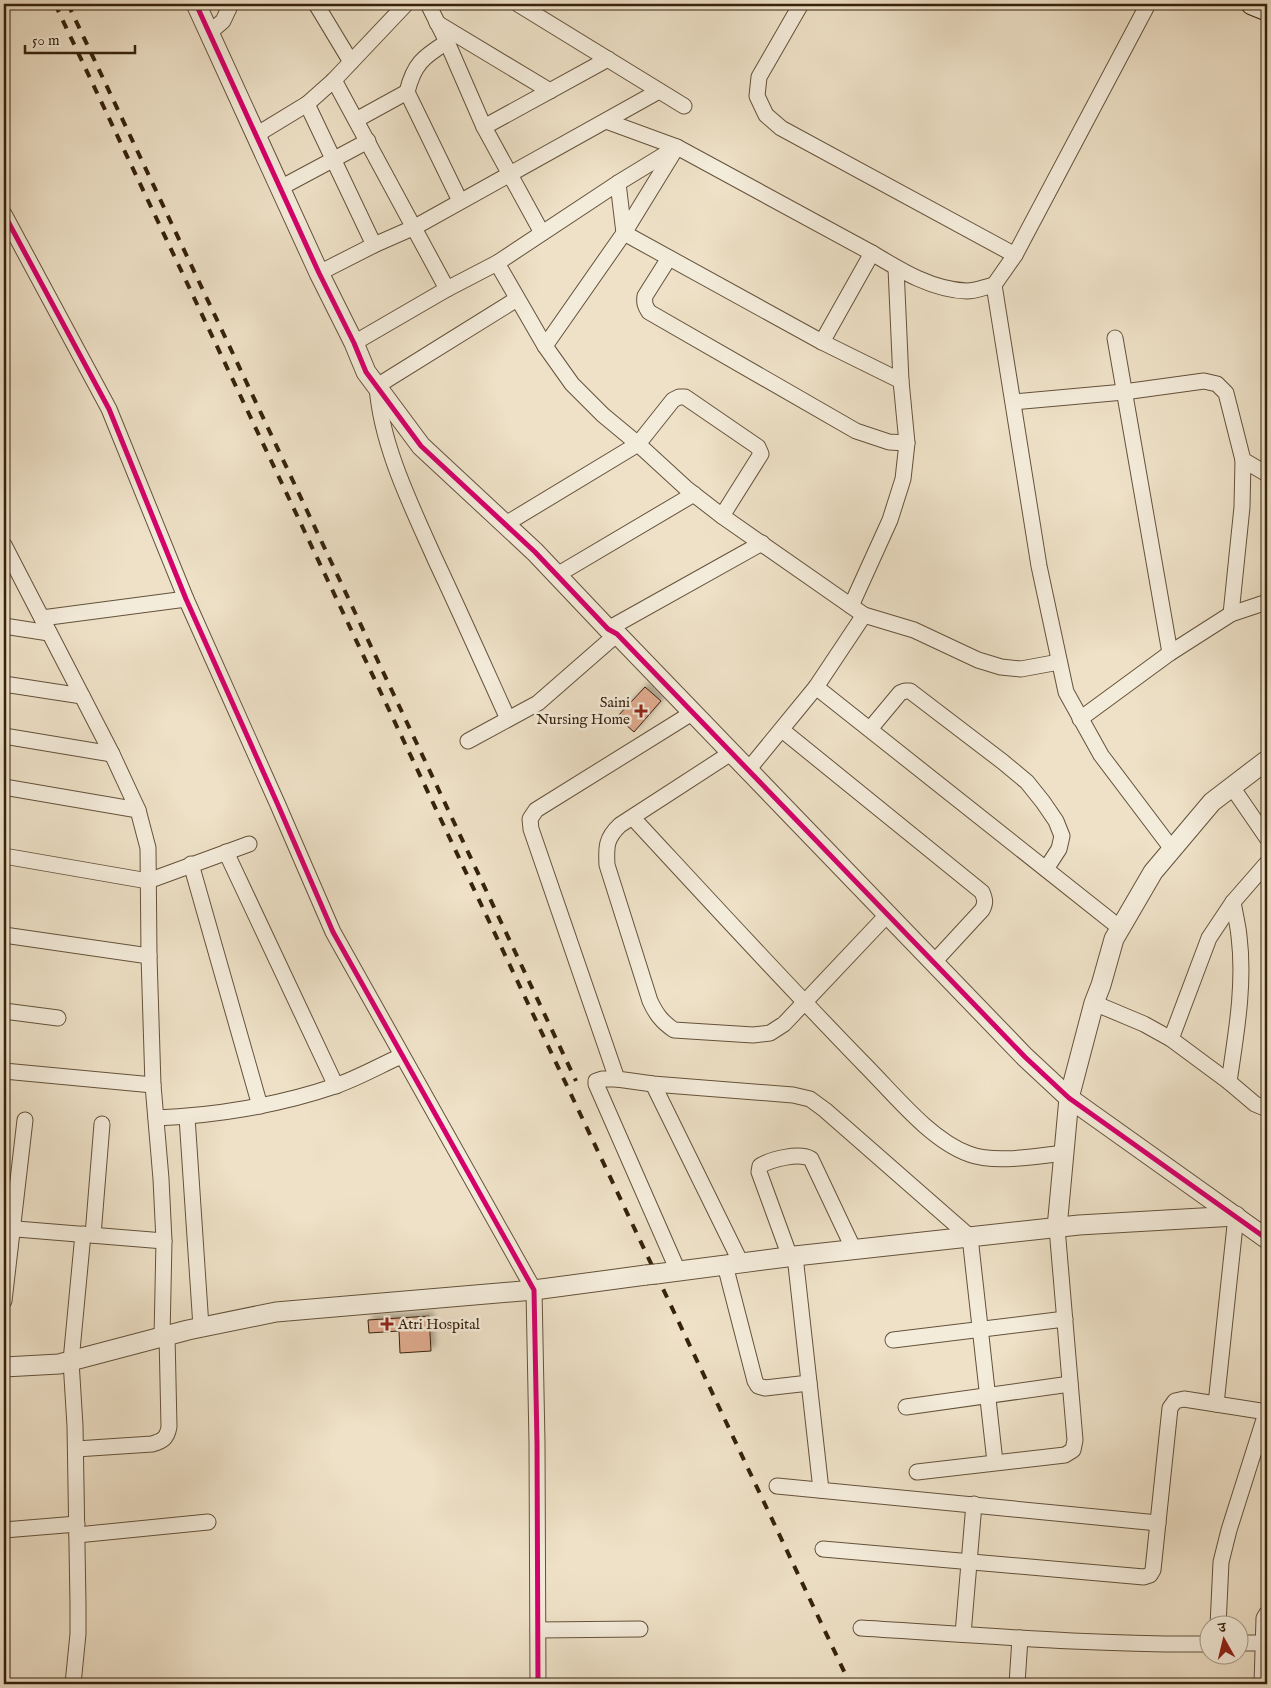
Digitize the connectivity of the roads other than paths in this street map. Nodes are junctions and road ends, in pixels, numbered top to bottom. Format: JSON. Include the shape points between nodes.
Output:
{"nodes":[{"id":1,"x":196,"y":4,"type":"edge"},
{"id":2,"x":231,"y":4,"type":"edge"},
{"id":3,"x":316,"y":4,"type":"edge"},
{"id":4,"x":406,"y":4,"type":"edge"},
{"id":5,"x":428,"y":4,"type":"edge"},
{"id":6,"x":518,"y":4,"type":"edge"},
{"id":7,"x":801,"y":4,"type":"edge"},
{"id":8,"x":1148,"y":4,"type":"edge"},
{"id":9,"x":1252,"y":4,"type":"edge"},
{"id":10,"x":1267,"y":10,"type":"edge"},
{"id":11,"x":437,"y":23,"type":"junction"},
{"id":12,"x":209,"y":33,"type":"junction"},
{"id":13,"x":447,"y":42,"type":"junction"},
{"id":14,"x":608,"y":60,"type":"junction"},
{"id":15,"x":351,"y":62,"type":"junction"},
{"id":16,"x":334,"y":80,"type":"junction"},
{"id":17,"x":550,"y":91,"type":"junction"},
{"id":18,"x":659,"y":91,"type":"junction"},
{"id":19,"x":407,"y":92,"type":"junction"},
{"id":20,"x":307,"y":104,"type":"junction"},
{"id":21,"x":684,"y":106,"type":"dead end"},
{"id":22,"x":356,"y":120,"type":"junction"},
{"id":23,"x":606,"y":121,"type":"junction"},
{"id":24,"x":484,"y":127,"type":"junction"},
{"id":25,"x":256,"y":135,"type":"junction"},
{"id":26,"x":368,"y":142,"type":"junction"},
{"id":27,"x":677,"y":147,"type":"junction"},
{"id":28,"x":334,"y":160,"type":"junction"},
{"id":29,"x":510,"y":175,"type":"junction"},
{"id":30,"x":618,"y":183,"type":"junction"},
{"id":31,"x":280,"y":188,"type":"junction"},
{"id":32,"x":460,"y":201,"type":"junction"},
{"id":33,"x":4,"y":214,"type":"edge"},
{"id":34,"x":415,"y":227,"type":"junction"},
{"id":35,"x":542,"y":233,"type":"junction"},
{"id":36,"x":624,"y":233,"type":"junction"},
{"id":37,"x":374,"y":245,"type":"junction"},
{"id":38,"x":872,"y":253,"type":"junction"},
{"id":39,"x":1015,"y":255,"type":"junction"},
{"id":40,"x":669,"y":258,"type":"junction"},
{"id":41,"x":497,"y":263,"type":"junction"},
{"id":42,"x":896,"y":268,"type":"junction"},
{"id":43,"x":319,"y":273,"type":"junction"},
{"id":44,"x":994,"y":285,"type":"junction"},
{"id":45,"x":447,"y":289,"type":"junction"},
{"id":46,"x":517,"y":299,"type":"junction"},
{"id":47,"x":1115,"y":338,"type":"dead end"},
{"id":48,"x":822,"y":342,"type":"junction"},
{"id":49,"x":354,"y":343,"type":"junction"},
{"id":50,"x":546,"y":346,"type":"junction"},
{"id":51,"x":900,"y":380,"type":"junction"},
{"id":52,"x":377,"y":386,"type":"junction"},
{"id":53,"x":1124,"y":392,"type":"junction"},
{"id":54,"x":1014,"y":402,"type":"junction"},
{"id":55,"x":907,"y":443,"type":"junction"},
{"id":56,"x":638,"y":444,"type":"junction"},
{"id":57,"x":1243,"y":460,"type":"junction"},
{"id":58,"x":1267,"y":474,"type":"edge"},
{"id":59,"x":694,"y":494,"type":"junction"},
{"id":60,"x":722,"y":516,"type":"junction"},
{"id":61,"x":504,"y":525,"type":"junction"},
{"id":62,"x":762,"y":543,"type":"junction"},
{"id":63,"x":4,"y":545,"type":"edge"},
{"id":64,"x":556,"y":575,"type":"junction"},
{"id":65,"x":186,"y":599,"type":"junction"},
{"id":66,"x":1267,"y":602,"type":"edge"},
{"id":67,"x":851,"y":606,"type":"junction"},
{"id":68,"x":1231,"y":614,"type":"junction"},
{"id":69,"x":864,"y":615,"type":"junction"},
{"id":70,"x":42,"y":618,"type":"junction"},
{"id":71,"x":4,"y":626,"type":"edge"},
{"id":72,"x":613,"y":632,"type":"junction"},
{"id":73,"x":49,"y":633,"type":"junction"},
{"id":74,"x":1170,"y":653,"type":"junction"},
{"id":75,"x":1059,"y":662,"type":"junction"},
{"id":76,"x":4,"y":684,"type":"edge"},
{"id":77,"x":816,"y":687,"type":"junction"},
{"id":78,"x":82,"y":696,"type":"junction"},
{"id":79,"x":692,"y":714,"type":"junction"},
{"id":80,"x":508,"y":719,"type":"junction"},
{"id":81,"x":1080,"y":719,"type":"junction"},
{"id":82,"x":870,"y":729,"type":"junction"},
{"id":83,"x":782,"y":730,"type":"junction"},
{"id":84,"x":4,"y":736,"type":"edge"},
{"id":85,"x":468,"y":741,"type":"dead end"},
{"id":86,"x":730,"y":753,"type":"junction"},
{"id":87,"x":112,"y":754,"type":"junction"},
{"id":88,"x":1267,"y":760,"type":"edge"},
{"id":89,"x":748,"y":770,"type":"junction"},
{"id":90,"x":4,"y":787,"type":"edge"},
{"id":91,"x":1232,"y":787,"type":"junction"},
{"id":92,"x":138,"y":810,"type":"junction"},
{"id":93,"x":633,"y":818,"type":"junction"},
{"id":94,"x":1267,"y":838,"type":"edge"},
{"id":95,"x":250,"y":844,"type":"dead end"},
{"id":96,"x":1172,"y":849,"type":"junction"},
{"id":97,"x":226,"y":852,"type":"junction"},
{"id":98,"x":4,"y":856,"type":"edge"},
{"id":99,"x":1267,"y":863,"type":"edge"},
{"id":100,"x":191,"y":864,"type":"junction"},
{"id":101,"x":1046,"y":869,"type":"junction"},
{"id":102,"x":148,"y":881,"type":"junction"},
{"id":103,"x":1233,"y":902,"type":"junction"},
{"id":104,"x":888,"y":914,"type":"junction"},
{"id":105,"x":1120,"y":928,"type":"junction"},
{"id":106,"x":4,"y":935,"type":"edge"},
{"id":107,"x":149,"y":956,"type":"junction"},
{"id":108,"x":934,"y":962,"type":"junction"},
{"id":109,"x":804,"y":1002,"type":"junction"},
{"id":110,"x":1094,"y":1003,"type":"junction"},
{"id":111,"x":4,"y":1011,"type":"edge"},
{"id":112,"x":58,"y":1018,"type":"dead end"},
{"id":113,"x":1171,"y":1039,"type":"junction"},
{"id":114,"x":401,"y":1056,"type":"junction"},
{"id":115,"x":4,"y":1071,"type":"edge"},
{"id":116,"x":617,"y":1078,"type":"junction"},
{"id":117,"x":1229,"y":1082,"type":"junction"},
{"id":118,"x":653,"y":1084,"type":"junction"},
{"id":119,"x":153,"y":1085,"type":"junction"},
{"id":120,"x":336,"y":1086,"type":"junction"},
{"id":121,"x":1069,"y":1098,"type":"junction"},
{"id":122,"x":260,"y":1106,"type":"junction"},
{"id":123,"x":1267,"y":1109,"type":"edge"},
{"id":124,"x":187,"y":1117,"type":"junction"},
{"id":125,"x":156,"y":1118,"type":"junction"},
{"id":126,"x":25,"y":1120,"type":"dead end"},
{"id":127,"x":102,"y":1124,"type":"dead end"},
{"id":128,"x":1064,"y":1153,"type":"junction"},
{"id":129,"x":1236,"y":1216,"type":"junction"},
{"id":130,"x":8,"y":1228,"type":"edge"},
{"id":131,"x":1057,"y":1228,"type":"junction"},
{"id":132,"x":88,"y":1235,"type":"junction"},
{"id":133,"x":970,"y":1238,"type":"junction"},
{"id":134,"x":1267,"y":1239,"type":"edge"},
{"id":135,"x":164,"y":1241,"type":"junction"},
{"id":136,"x":854,"y":1250,"type":"junction"},
{"id":137,"x":793,"y":1257,"type":"junction"},
{"id":138,"x":733,"y":1264,"type":"junction"},
{"id":139,"x":677,"y":1271,"type":"junction"},
{"id":140,"x":534,"y":1290,"type":"junction"},
{"id":141,"x":4,"y":1302,"type":"edge"},
{"id":142,"x":1065,"y":1319,"type":"junction"},
{"id":143,"x":201,"y":1327,"type":"junction"},
{"id":144,"x":980,"y":1329,"type":"junction"},
{"id":145,"x":164,"y":1336,"type":"junction"},
{"id":146,"x":893,"y":1340,"type":"dead end"},
{"id":147,"x":70,"y":1361,"type":"junction"},
{"id":148,"x":4,"y":1366,"type":"edge"},
{"id":149,"x":809,"y":1383,"type":"junction"},
{"id":150,"x":1070,"y":1384,"type":"junction"},
{"id":151,"x":988,"y":1395,"type":"junction"},
{"id":152,"x":1216,"y":1404,"type":"junction"},
{"id":153,"x":906,"y":1407,"type":"dead end"},
{"id":154,"x":1267,"y":1411,"type":"edge"},
{"id":155,"x":76,"y":1449,"type":"junction"},
{"id":156,"x":995,"y":1462,"type":"junction"},
{"id":157,"x":917,"y":1472,"type":"dead end"},
{"id":158,"x":777,"y":1486,"type":"dead end"},
{"id":159,"x":820,"y":1490,"type":"junction"},
{"id":160,"x":974,"y":1504,"type":"junction"},
{"id":161,"x":208,"y":1522,"type":"dead end"},
{"id":162,"x":1158,"y":1523,"type":"junction"},
{"id":163,"x":4,"y":1530,"type":"edge"},
{"id":164,"x":77,"y":1530,"type":"junction"},
{"id":165,"x":823,"y":1549,"type":"dead end"},
{"id":166,"x":969,"y":1561,"type":"junction"},
{"id":167,"x":1267,"y":1613,"type":"edge"},
{"id":168,"x":1218,"y":1616,"type":"edge"},
{"id":169,"x":861,"y":1628,"type":"dead end"},
{"id":170,"x":538,"y":1630,"type":"junction"},
{"id":171,"x":640,"y":1630,"type":"dead end"},
{"id":172,"x":963,"y":1634,"type":"junction"},
{"id":173,"x":1020,"y":1638,"type":"junction"},
{"id":174,"x":1248,"y":1643,"type":"edge"},
{"id":175,"x":1263,"y":1643,"type":"junction"},
{"id":176,"x":1198,"y":1644,"type":"edge"},
{"id":177,"x":73,"y":1684,"type":"edge"},
{"id":178,"x":538,"y":1684,"type":"edge"},
{"id":179,"x":1017,"y":1684,"type":"edge"},
{"id":180,"x":1262,"y":1684,"type":"edge"}],
"edges":[{"from":1,"to":12,"type":"street"},
{"from":2,"to":12,"type":"street","via":[[223,22]]},
{"from":3,"to":15,"type":"street"},
{"from":4,"to":15,"type":"street"},
{"from":5,"to":11,"type":"street"},
{"from":6,"to":14,"type":"street"},
{"from":7,"to":39,"type":"street","via":[[759,77],[757,96],[766,115],[781,128]]},
{"from":8,"to":39,"type":"street"},
{"from":9,"to":10,"type":"main road"},
{"from":11,"to":13,"type":"street"},
{"from":11,"to":17,"type":"street"},
{"from":12,"to":25,"type":"street"},
{"from":13,"to":19,"type":"street","via":[[417,65]]},
{"from":13,"to":24,"type":"street"},
{"from":14,"to":17,"type":"street"},
{"from":14,"to":18,"type":"street"},
{"from":15,"to":16,"type":"street"},
{"from":16,"to":20,"type":"street"},
{"from":16,"to":22,"type":"street"},
{"from":17,"to":24,"type":"street"},
{"from":18,"to":21,"type":"street"},
{"from":18,"to":23,"type":"street"},
{"from":19,"to":22,"type":"street"},
{"from":19,"to":32,"type":"street"},
{"from":20,"to":25,"type":"street"},
{"from":20,"to":28,"type":"street"},
{"from":22,"to":26,"type":"street"},
{"from":23,"to":27,"type":"street"},
{"from":23,"to":29,"type":"street"},
{"from":24,"to":29,"type":"street"},
{"from":25,"to":31,"type":"street"},
{"from":26,"to":28,"type":"street"},
{"from":26,"to":34,"type":"street"},
{"from":27,"to":30,"type":"street"},
{"from":27,"to":36,"type":"street"},
{"from":27,"to":38,"type":"street"},
{"from":28,"to":31,"type":"street"},
{"from":28,"to":37,"type":"street"},
{"from":29,"to":32,"type":"street"},
{"from":29,"to":35,"type":"street"},
{"from":30,"to":35,"type":"street"},
{"from":30,"to":36,"type":"street"},
{"from":31,"to":43,"type":"street"},
{"from":32,"to":34,"type":"street"},
{"from":33,"to":65,"type":"street","via":[[109,408]]},
{"from":34,"to":37,"type":"street"},
{"from":34,"to":45,"type":"street"},
{"from":35,"to":41,"type":"street"},
{"from":36,"to":40,"type":"street"},
{"from":36,"to":50,"type":"street"},
{"from":37,"to":43,"type":"street"},
{"from":38,"to":42,"type":"street"},
{"from":38,"to":48,"type":"street"},
{"from":39,"to":44,"type":"street"},
{"from":40,"to":48,"type":"street"},
{"from":40,"to":55,"type":"street","via":[[646,296],[644,302],[649,312],[856,430],[888,442]]},
{"from":41,"to":45,"type":"street"},
{"from":41,"to":46,"type":"street"},
{"from":42,"to":44,"type":"street","via":[[940,288],[968,291]]},
{"from":42,"to":51,"type":"street"},
{"from":43,"to":49,"type":"street"},
{"from":44,"to":54,"type":"street"},
{"from":45,"to":49,"type":"street"},
{"from":46,"to":50,"type":"street"},
{"from":46,"to":52,"type":"street"},
{"from":47,"to":53,"type":"street"},
{"from":48,"to":51,"type":"street"},
{"from":49,"to":52,"type":"street","via":[[366,372]]},
{"from":50,"to":56,"type":"street","via":[[572,384]]},
{"from":51,"to":55,"type":"street"},
{"from":52,"to":61,"type":"street","via":[[421,446]]},
{"from":52,"to":80,"type":"street","via":[[378,404],[391,453]]},
{"from":53,"to":54,"type":"street"},
{"from":53,"to":57,"type":"street","via":[[1204,381],[1217,384],[1226,393]]},
{"from":53,"to":74,"type":"street"},
{"from":54,"to":75,"type":"street","via":[[1039,566]]},
{"from":55,"to":67,"type":"street","via":[[903,479],[890,520]]},
{"from":56,"to":59,"type":"street"},
{"from":56,"to":60,"type":"street","via":[[673,400],[685,397],[758,446],[761,454]]},
{"from":56,"to":61,"type":"street"},
{"from":57,"to":58,"type":"street"},
{"from":57,"to":68,"type":"street","via":[[1242,507]]},
{"from":59,"to":60,"type":"street"},
{"from":59,"to":64,"type":"street"},
{"from":60,"to":62,"type":"street"},
{"from":61,"to":64,"type":"street"},
{"from":62,"to":67,"type":"street"},
{"from":62,"to":72,"type":"street"},
{"from":63,"to":70,"type":"street"},
{"from":64,"to":72,"type":"street"},
{"from":65,"to":70,"type":"street"},
{"from":65,"to":114,"type":"street","via":[[333,932]]},
{"from":66,"to":68,"type":"street"},
{"from":67,"to":69,"type":"street"},
{"from":68,"to":74,"type":"street"},
{"from":69,"to":75,"type":"street","via":[[914,630],[1001,668],[1021,669]]},
{"from":69,"to":77,"type":"street"},
{"from":70,"to":73,"type":"street"},
{"from":71,"to":73,"type":"street"},
{"from":72,"to":79,"type":"street"},
{"from":72,"to":80,"type":"street","via":[[538,703]]},
{"from":73,"to":78,"type":"street"},
{"from":74,"to":81,"type":"street"},
{"from":75,"to":81,"type":"street","via":[[1066,692]]},
{"from":76,"to":78,"type":"street"},
{"from":77,"to":82,"type":"street"},
{"from":77,"to":83,"type":"street"},
{"from":78,"to":87,"type":"street"},
{"from":79,"to":86,"type":"street"},
{"from":79,"to":116,"type":"street","via":[[536,810],[530,819]]},
{"from":80,"to":85,"type":"street"},
{"from":81,"to":96,"type":"street","via":[[1101,755]]},
{"from":82,"to":101,"type":"street"},
{"from":82,"to":101,"type":"street","via":[[900,693],[910,691],[1003,762],[1026,782],[1061,829],[1062,842]]},
{"from":83,"to":89,"type":"street"},
{"from":83,"to":108,"type":"street","via":[[982,892],[985,905],[982,910]]},
{"from":84,"to":87,"type":"street"},
{"from":86,"to":89,"type":"street"},
{"from":86,"to":93,"type":"street"},
{"from":87,"to":92,"type":"street"},
{"from":88,"to":91,"type":"street"},
{"from":89,"to":104,"type":"street"},
{"from":90,"to":92,"type":"street"},
{"from":91,"to":94,"type":"street"},
{"from":91,"to":96,"type":"street","via":[[1212,802]]},
{"from":92,"to":102,"type":"street","via":[[148,848]]},
{"from":93,"to":109,"type":"street"},
{"from":93,"to":109,"type":"street","via":[[612,832],[606,848],[607,865],[650,1001],[664,1023],[674,1030],[753,1035],[770,1033],[784,1024]]},
{"from":95,"to":97,"type":"street"},
{"from":96,"to":105,"type":"street","via":[[1153,872]]},
{"from":97,"to":100,"type":"street"},
{"from":97,"to":120,"type":"street"},
{"from":98,"to":102,"type":"street"},
{"from":99,"to":103,"type":"street"},
{"from":100,"to":102,"type":"street"},
{"from":100,"to":122,"type":"street"},
{"from":101,"to":105,"type":"street"},
{"from":102,"to":107,"type":"street"},
{"from":103,"to":113,"type":"street","via":[[1209,938]]},
{"from":103,"to":117,"type":"street","via":[[1241,976]]},
{"from":104,"to":108,"type":"street"},
{"from":104,"to":109,"type":"street"},
{"from":105,"to":110,"type":"street"},
{"from":106,"to":107,"type":"street"},
{"from":107,"to":119,"type":"street"},
{"from":108,"to":121,"type":"street"},
{"from":109,"to":128,"type":"street","via":[[944,1142],[971,1155],[1000,1159]]},
{"from":110,"to":113,"type":"street"},
{"from":110,"to":121,"type":"street"},
{"from":111,"to":112,"type":"street"},
{"from":113,"to":117,"type":"street"},
{"from":114,"to":120,"type":"street"},
{"from":114,"to":140,"type":"street"},
{"from":115,"to":119,"type":"street"},
{"from":116,"to":118,"type":"street"},
{"from":116,"to":139,"type":"street","via":[[599,1079],[596,1084]]},
{"from":117,"to":123,"type":"street","via":[[1255,1104]]},
{"from":118,"to":133,"type":"street","via":[[810,1099]]},
{"from":118,"to":138,"type":"street"},
{"from":119,"to":125,"type":"street"},
{"from":120,"to":122,"type":"street"},
{"from":121,"to":128,"type":"street"},
{"from":121,"to":129,"type":"street"},
{"from":122,"to":124,"type":"street"},
{"from":124,"to":125,"type":"street"},
{"from":124,"to":143,"type":"street"},
{"from":125,"to":135,"type":"street"},
{"from":126,"to":130,"type":"street"},
{"from":127,"to":132,"type":"street"},
{"from":128,"to":131,"type":"street"},
{"from":129,"to":131,"type":"street"},
{"from":129,"to":134,"type":"street"},
{"from":129,"to":152,"type":"street"},
{"from":130,"to":132,"type":"street"},
{"from":130,"to":141,"type":"street"},
{"from":131,"to":133,"type":"street"},
{"from":131,"to":142,"type":"street"},
{"from":132,"to":135,"type":"street"},
{"from":132,"to":147,"type":"street"},
{"from":133,"to":136,"type":"street"},
{"from":133,"to":144,"type":"street"},
{"from":135,"to":145,"type":"street"},
{"from":136,"to":137,"type":"street"},
{"from":136,"to":137,"type":"street","via":[[811,1159],[797,1155],[765,1162],[759,1172]]},
{"from":137,"to":138,"type":"street"},
{"from":137,"to":149,"type":"street"},
{"from":138,"to":139,"type":"street"},
{"from":138,"to":149,"type":"street","via":[[750,1364],[758,1386]]},
{"from":139,"to":140,"type":"street","bridge":true},
{"from":140,"to":143,"type":"street","via":[[276,1312]]},
{"from":140,"to":170,"type":"street"},
{"from":142,"to":144,"type":"street"},
{"from":142,"to":150,"type":"street"},
{"from":143,"to":145,"type":"street"},
{"from":144,"to":146,"type":"street"},
{"from":144,"to":151,"type":"street"},
{"from":145,"to":147,"type":"street"},
{"from":145,"to":155,"type":"street","via":[[167,1436],[152,1444]]},
{"from":147,"to":148,"type":"street"},
{"from":147,"to":155,"type":"street"},
{"from":149,"to":159,"type":"street"},
{"from":150,"to":151,"type":"street"},
{"from":150,"to":156,"type":"street","via":[[1073,1450],[1065,1455]]},
{"from":151,"to":153,"type":"street"},
{"from":151,"to":156,"type":"street"},
{"from":152,"to":154,"type":"street"},
{"from":152,"to":162,"type":"street","via":[[1184,1399],[1175,1401],[1170,1408]]},
{"from":154,"to":168,"type":"street","via":[[1221,1562]]},
{"from":155,"to":164,"type":"street"},
{"from":156,"to":157,"type":"street"},
{"from":158,"to":159,"type":"street"},
{"from":159,"to":160,"type":"street"},
{"from":160,"to":162,"type":"street"},
{"from":160,"to":166,"type":"street"},
{"from":161,"to":164,"type":"street"},
{"from":162,"to":166,"type":"street","via":[[1153,1570],[1144,1577]]},
{"from":163,"to":164,"type":"street"},
{"from":164,"to":177,"type":"street","via":[[78,1634]]},
{"from":165,"to":166,"type":"street"},
{"from":166,"to":172,"type":"street"},
{"from":167,"to":175,"type":"street"},
{"from":169,"to":172,"type":"street"},
{"from":170,"to":171,"type":"street"},
{"from":170,"to":178,"type":"street"},
{"from":172,"to":173,"type":"street"},
{"from":173,"to":176,"type":"street"},
{"from":173,"to":179,"type":"street"},
{"from":174,"to":175,"type":"street"},
{"from":175,"to":180,"type":"street"}]}
